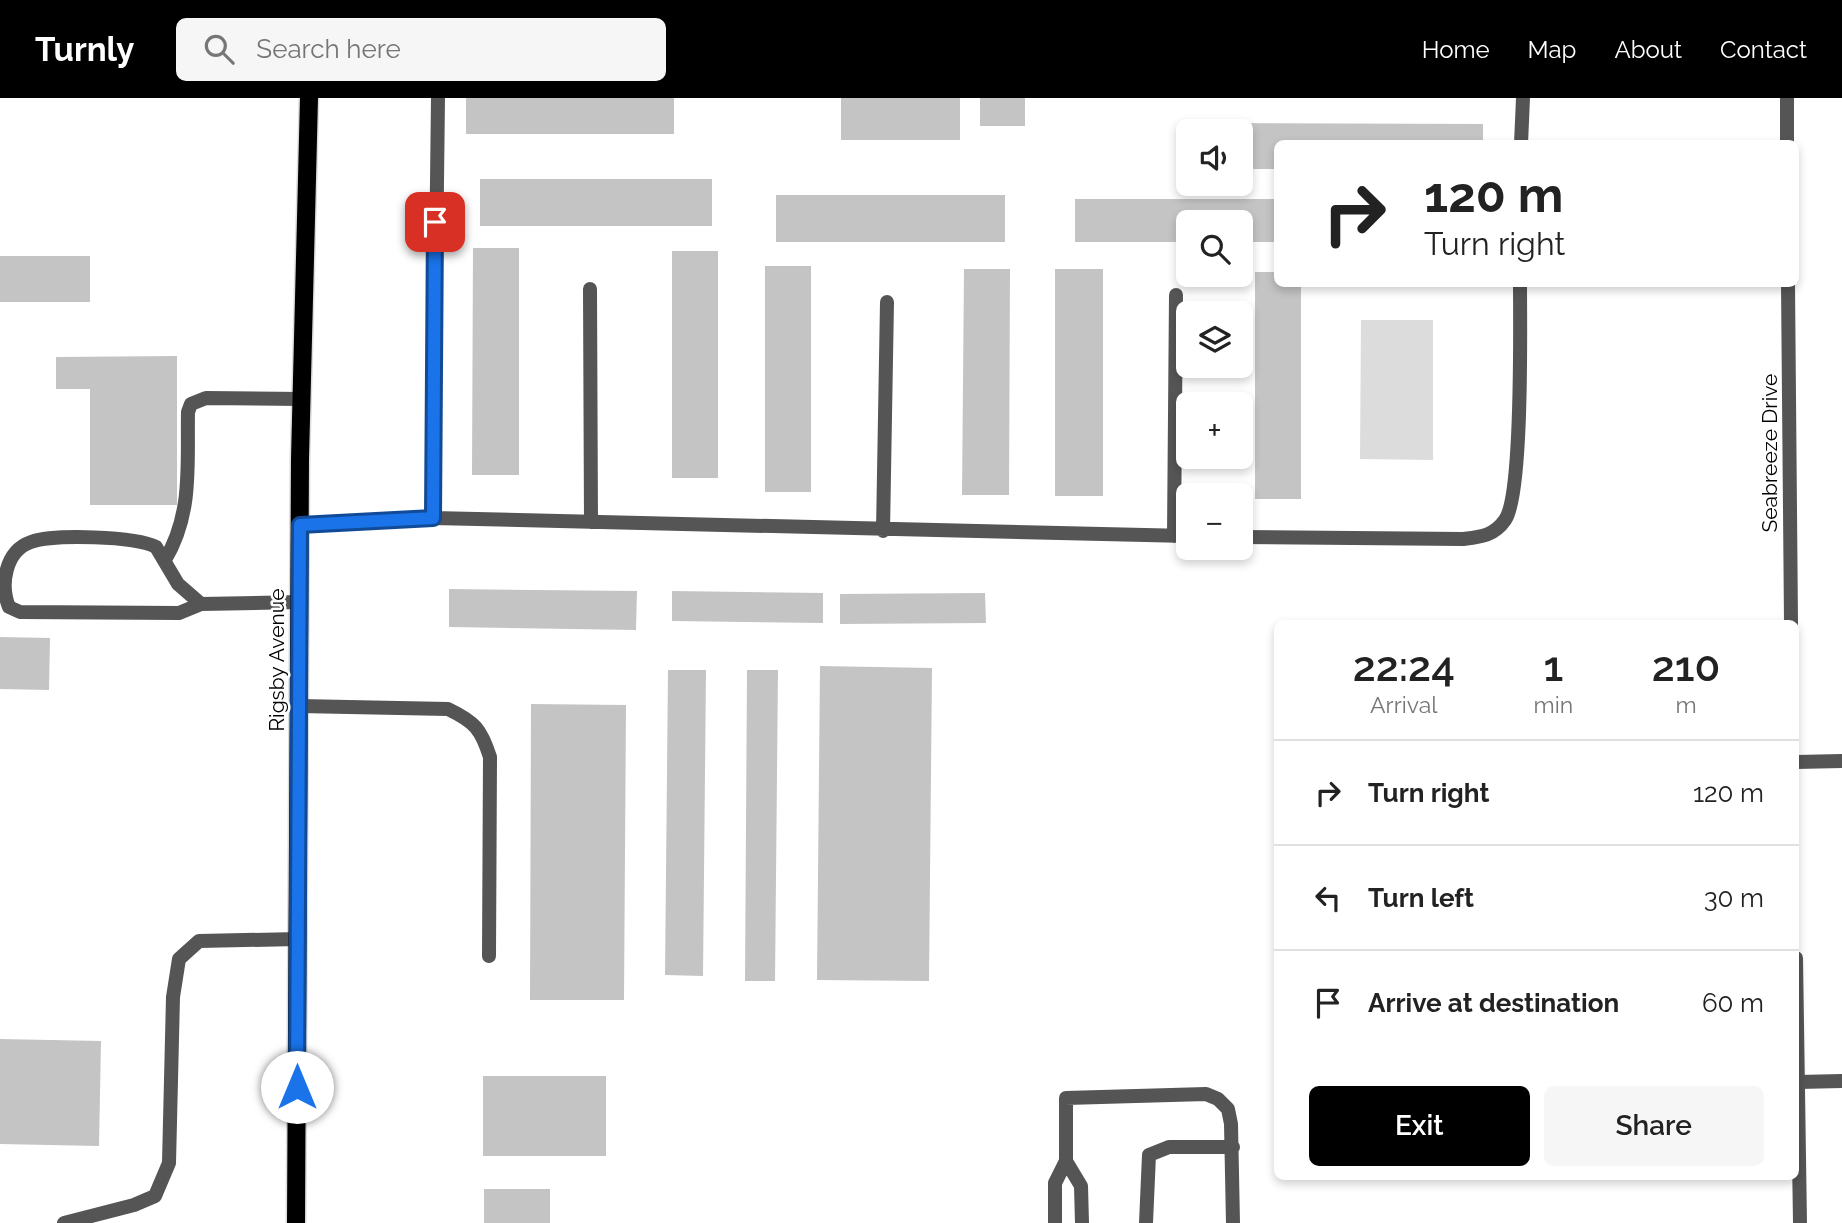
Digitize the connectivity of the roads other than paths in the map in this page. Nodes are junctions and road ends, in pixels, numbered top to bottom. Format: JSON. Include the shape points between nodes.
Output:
{"nodes":[{"id":1,"x":309,"y":98,"type":"edge"},
{"id":2,"x":438,"y":98,"type":"edge"},
{"id":3,"x":1523,"y":98,"type":"edge"},
{"id":4,"x":1787,"y":98,"type":"edge"},
{"id":5,"x":1521,"y":140,"type":"edge"},
{"id":6,"x":1787,"y":140,"type":"edge"},
{"id":7,"x":1520,"y":287,"type":"edge"},
{"id":8,"x":1788,"y":287,"type":"edge"},
{"id":9,"x":590,"y":289,"type":"dead end"},
{"id":10,"x":1176,"y":295,"type":"dead end"},
{"id":11,"x":887,"y":302,"type":"dead end"},
{"id":12,"x":302,"y":399,"type":"junction"},
{"id":13,"x":1180,"y":483,"type":"edge"},
{"id":14,"x":433,"y":518,"type":"junction"},
{"id":15,"x":592,"y":522,"type":"junction"},
{"id":16,"x":300,"y":525,"type":"junction"},
{"id":17,"x":883,"y":531,"type":"junction"},
{"id":18,"x":1176,"y":536,"type":"edge"},
{"id":19,"x":1253,"y":537,"type":"edge"},
{"id":20,"x":165,"y":560,"type":"junction"},
{"id":21,"x":299,"y":602,"type":"junction"},
{"id":22,"x":201,"y":604,"type":"junction"},
{"id":23,"x":1791,"y":620,"type":"edge"},
{"id":24,"x":299,"y":706,"type":"junction"},
{"id":25,"x":1842,"y":761,"type":"edge"},
{"id":26,"x":1799,"y":762,"type":"edge"},
{"id":27,"x":298,"y":939,"type":"junction"},
{"id":28,"x":488,"y":956,"type":"dead end"},
{"id":29,"x":1842,"y":1081,"type":"edge"},
{"id":30,"x":1799,"y":1082,"type":"edge"},
{"id":31,"x":1233,"y":1147,"type":"junction"},
{"id":32,"x":1799,"y":1152,"type":"edge"},
{"id":33,"x":1066,"y":1161,"type":"junction"},
{"id":34,"x":64,"y":1223,"type":"edge"},
{"id":35,"x":296,"y":1223,"type":"edge"},
{"id":36,"x":1055,"y":1223,"type":"edge"},
{"id":37,"x":1082,"y":1223,"type":"edge"},
{"id":38,"x":1146,"y":1223,"type":"edge"},
{"id":39,"x":1233,"y":1223,"type":"edge"},
{"id":40,"x":1800,"y":1223,"type":"edge"}],
"edges":[{"from":1,"to":12,"type":"main road","name":"Rigsby Avenue"},
{"from":2,"to":14,"type":"street"},
{"from":3,"to":5,"type":"street"},
{"from":4,"to":6,"type":"street"},
{"from":7,"to":19,"type":"street","via":[[1520,391],[1513,494],[1506,519],[1488,536]]},
{"from":8,"to":23,"type":"street","name":"Seabreeze Drive"},
{"from":9,"to":15,"type":"street"},
{"from":10,"to":13,"type":"street"},
{"from":11,"to":17,"type":"street"},
{"from":12,"to":16,"type":"main road","name":"Rigsby Avenue"},
{"from":12,"to":20,"type":"street","via":[[206,398],[191,404],[186,507],[179,537]]},
{"from":14,"to":15,"type":"street"},
{"from":14,"to":16,"type":"street"},
{"from":15,"to":17,"type":"street"},
{"from":16,"to":21,"type":"main road","name":"Rigsby Avenue"},
{"from":17,"to":18,"type":"street"},
{"from":20,"to":22,"type":"street","via":[[178,584]]},
{"from":20,"to":22,"type":"street","via":[[156,547],[132,539],[30,542],[5,570],[3,593],[9,607],[20,612],[179,613]]},
{"from":21,"to":22,"type":"street"},
{"from":21,"to":24,"type":"main road","name":"Rigsby Avenue"},
{"from":24,"to":27,"type":"main road","name":"Rigsby Avenue"},
{"from":24,"to":28,"type":"street","via":[[448,709],[469,719],[483,734],[490,757]]},
{"from":25,"to":26,"type":"street"},
{"from":27,"to":34,"type":"street","via":[[199,941],[179,959],[173,997],[169,1163],[155,1196]]},
{"from":27,"to":35,"type":"main road","name":"Rigsby Avenue"},
{"from":29,"to":30,"type":"street"},
{"from":31,"to":33,"type":"street","via":[[1228,1109],[1206,1094],[1066,1098]]},
{"from":31,"to":38,"type":"street","via":[[1169,1147],[1149,1156]]},
{"from":31,"to":39,"type":"street"},
{"from":32,"to":40,"type":"street"},
{"from":33,"to":36,"type":"street","via":[[1055,1183]]},
{"from":33,"to":37,"type":"street","via":[[1082,1186]]}]}
